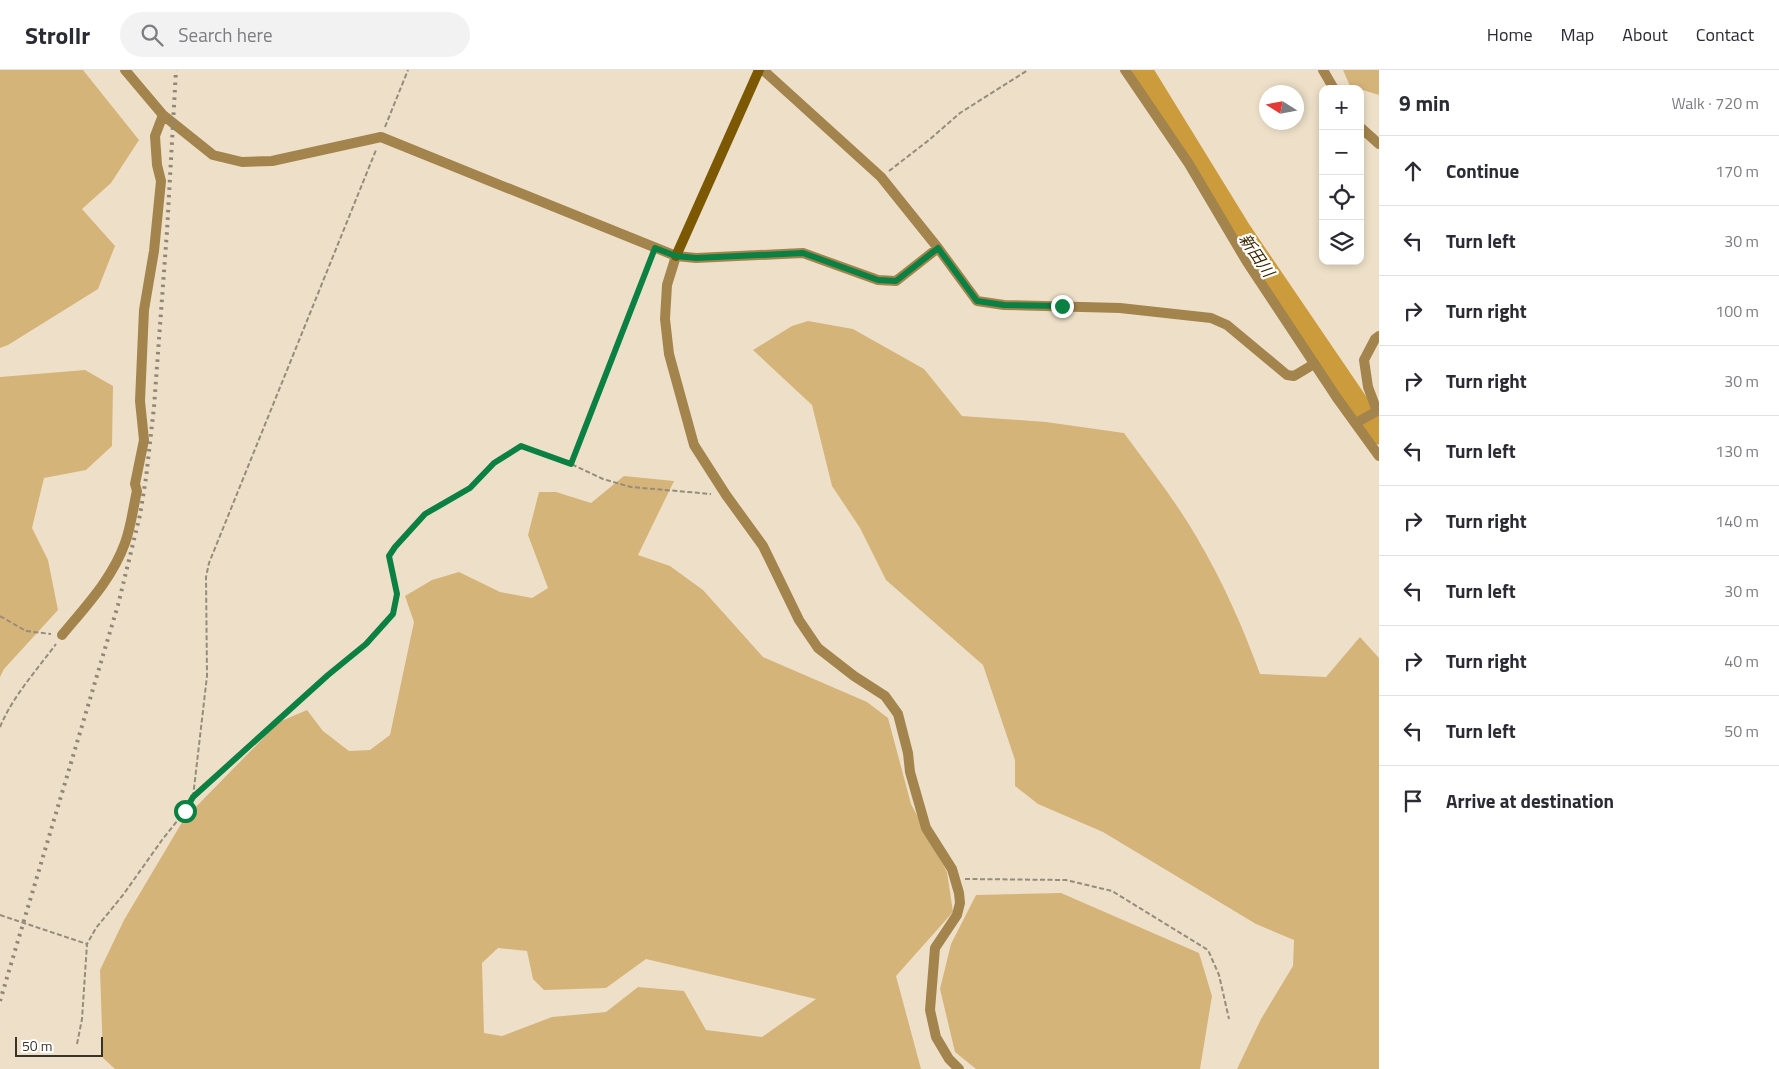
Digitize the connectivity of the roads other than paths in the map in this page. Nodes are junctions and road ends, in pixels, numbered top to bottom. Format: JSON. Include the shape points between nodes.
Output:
{"nodes":[{"id":1,"x":125,"y":70,"type":"edge"},
{"id":2,"x":759,"y":70,"type":"edge"},
{"id":3,"x":764,"y":70,"type":"edge"},
{"id":4,"x":1125,"y":70,"type":"edge"},
{"id":5,"x":1323,"y":70,"type":"edge"},
{"id":6,"x":1332,"y":85,"type":"edge"},
{"id":7,"x":163,"y":115,"type":"junction"},
{"id":8,"x":1363,"y":130,"type":"edge"},
{"id":9,"x":1379,"y":144,"type":"edge"},
{"id":10,"x":938,"y":248,"type":"junction"},
{"id":11,"x":676,"y":256,"type":"junction"},
{"id":12,"x":1379,"y":336,"type":"edge"},
{"id":13,"x":1314,"y":364,"type":"junction"},
{"id":14,"x":1356,"y":424,"type":"junction"},
{"id":15,"x":1379,"y":456,"type":"edge"},
{"id":16,"x":62,"y":635,"type":"road end"},
{"id":17,"x":959,"y":1069,"type":"edge"}],
"edges":[{"from":1,"to":7,"type":"street"},
{"from":2,"to":11,"type":"street"},
{"from":3,"to":10,"type":"street","via":[[881,176]]},
{"from":4,"to":13,"type":"street","via":[[1189,164],[1247,262]]},
{"from":5,"to":6,"type":"street"},
{"from":7,"to":11,"type":"street","via":[[213,155],[242,162],[272,161],[381,137]]},
{"from":7,"to":16,"type":"street","via":[[155,136],[161,181],[144,310],[140,401],[144,440],[135,499],[125,543],[114,566]]},
{"from":8,"to":9,"type":"street"},
{"from":10,"to":11,"type":"street","via":[[896,281],[878,280],[803,253]]},
{"from":10,"to":13,"type":"street","via":[[977,301],[1004,305],[1120,308],[1211,318],[1227,325],[1287,375],[1294,376]]},
{"from":11,"to":17,"type":"street","via":[[667,285],[665,320],[669,354],[694,445],[763,546],[799,620],[818,648],[885,696],[898,714],[926,828],[947,859],[960,903],[957,915],[935,948],[930,1010],[936,1037],[948,1059]]},
{"from":12,"to":14,"type":"street","via":[[1374,339],[1364,360],[1368,387],[1377,410]]},
{"from":13,"to":14,"type":"street"},
{"from":14,"to":15,"type":"street"}]}
